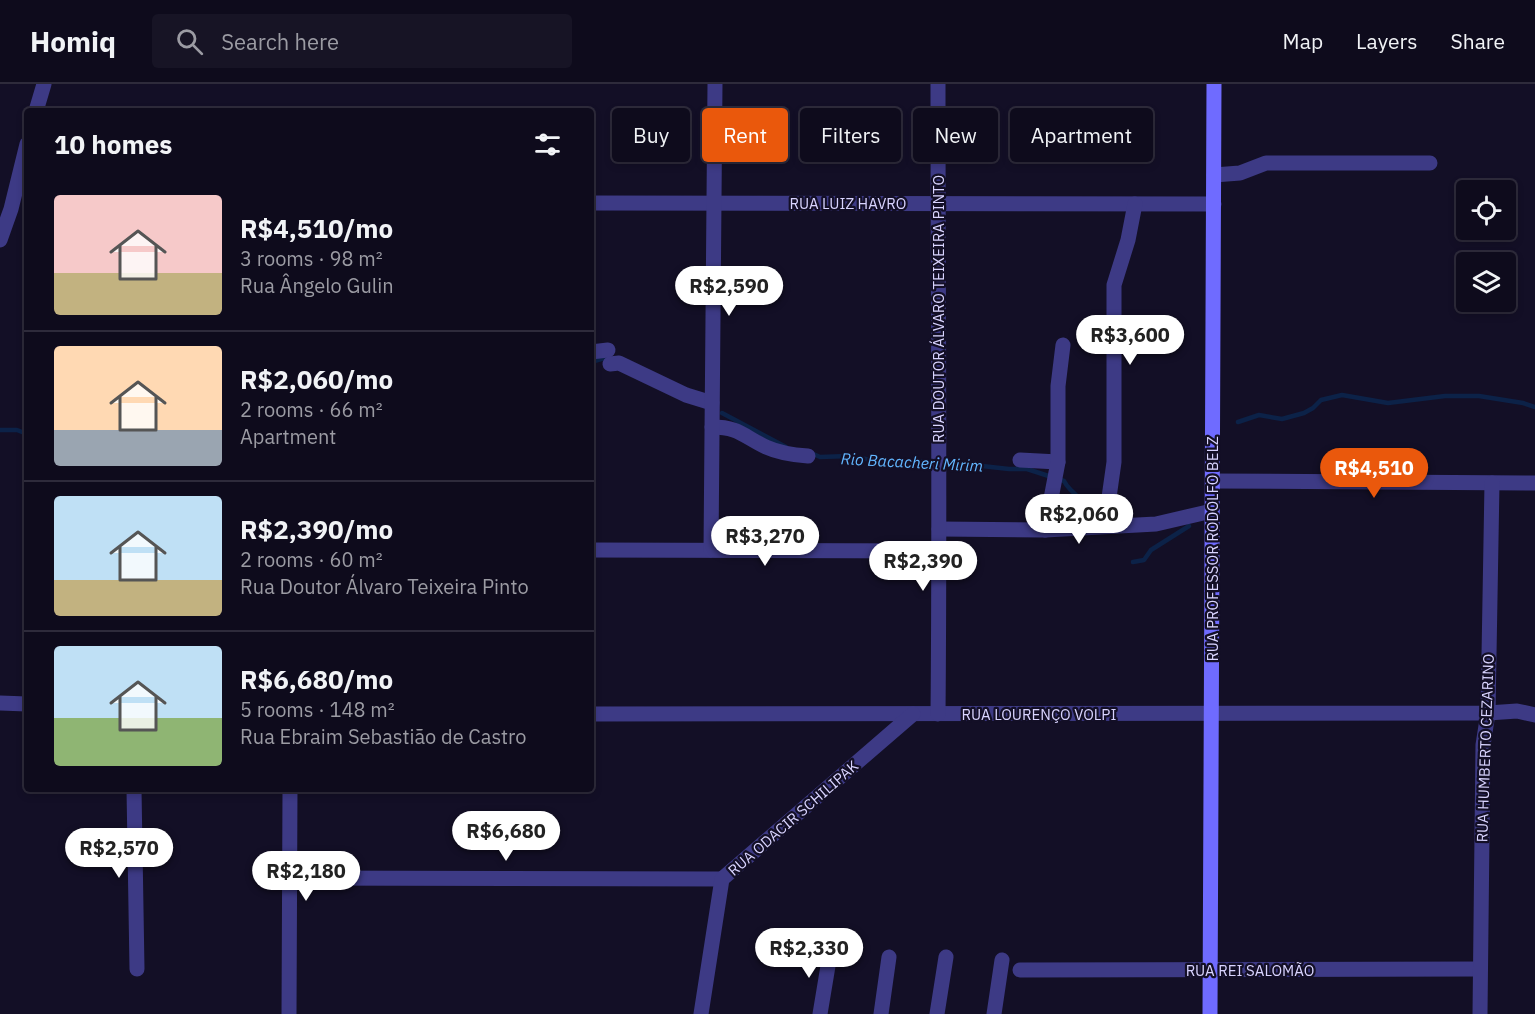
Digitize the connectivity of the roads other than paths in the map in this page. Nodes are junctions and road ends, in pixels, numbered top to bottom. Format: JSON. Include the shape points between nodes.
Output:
{"nodes":[{"id":1,"x":44,"y":84,"type":"edge"},
{"id":2,"x":715,"y":84,"type":"edge"},
{"id":3,"x":938,"y":84,"type":"edge"},
{"id":4,"x":1214,"y":84,"type":"edge"},
{"id":5,"x":37,"y":108,"type":"edge"},
{"id":6,"x":24,"y":156,"type":"edge"},
{"id":7,"x":1430,"y":163,"type":"dead end"},
{"id":8,"x":1214,"y":175,"type":"junction"},
{"id":9,"x":594,"y":203,"type":"edge"},
{"id":10,"x":714,"y":203,"type":"junction"},
{"id":11,"x":938,"y":203,"type":"junction"},
{"id":12,"x":1135,"y":204,"type":"junction"},
{"id":13,"x":1214,"y":204,"type":"junction"},
{"id":14,"x":0,"y":240,"type":"edge"},
{"id":15,"x":1063,"y":345,"type":"dead end"},
{"id":16,"x":594,"y":353,"type":"edge"},
{"id":17,"x":712,"y":403,"type":"junction"},
{"id":18,"x":712,"y":427,"type":"junction"},
{"id":19,"x":808,"y":456,"type":"dead end"},
{"id":20,"x":1020,"y":460,"type":"dead end"},
{"id":21,"x":1058,"y":462,"type":"junction"},
{"id":22,"x":1212,"y":481,"type":"junction"},
{"id":23,"x":1492,"y":483,"type":"junction"},
{"id":24,"x":1535,"y":483,"type":"edge"},
{"id":25,"x":1212,"y":512,"type":"junction"},
{"id":26,"x":1105,"y":526,"type":"junction"},
{"id":27,"x":939,"y":529,"type":"junction"},
{"id":28,"x":1045,"y":530,"type":"junction"},
{"id":29,"x":594,"y":550,"type":"edge"},
{"id":30,"x":711,"y":550,"type":"junction"},
{"id":31,"x":940,"y":551,"type":"junction"},
{"id":32,"x":0,"y":703,"type":"edge"},
{"id":33,"x":24,"y":704,"type":"edge"},
{"id":34,"x":1212,"y":713,"type":"junction"},
{"id":35,"x":1488,"y":713,"type":"junction"},
{"id":36,"x":594,"y":714,"type":"edge"},
{"id":37,"x":913,"y":714,"type":"junction"},
{"id":38,"x":938,"y":714,"type":"junction"},
{"id":39,"x":1535,"y":715,"type":"edge"},
{"id":40,"x":135,"y":792,"type":"edge"},
{"id":41,"x":290,"y":792,"type":"edge"},
{"id":42,"x":290,"y":878,"type":"junction"},
{"id":43,"x":722,"y":879,"type":"junction"},
{"id":44,"x":831,"y":948,"type":"dead end"},
{"id":45,"x":889,"y":957,"type":"dead end"},
{"id":46,"x":946,"y":957,"type":"dead end"},
{"id":47,"x":1002,"y":960,"type":"dead end"},
{"id":48,"x":137,"y":969,"type":"dead end"},
{"id":49,"x":1480,"y":969,"type":"junction"},
{"id":50,"x":1020,"y":970,"type":"dead end"},
{"id":51,"x":1210,"y":970,"type":"junction"},
{"id":52,"x":289,"y":1014,"type":"edge"},
{"id":53,"x":701,"y":1014,"type":"edge"},
{"id":54,"x":820,"y":1014,"type":"edge"},
{"id":55,"x":881,"y":1014,"type":"edge"},
{"id":56,"x":937,"y":1014,"type":"edge"},
{"id":57,"x":994,"y":1014,"type":"edge"},
{"id":58,"x":1210,"y":1014,"type":"edge"},
{"id":59,"x":1480,"y":1014,"type":"edge"}],
"edges":[{"from":1,"to":5,"type":"street"},
{"from":2,"to":10,"type":"street"},
{"from":3,"to":11,"type":"street","name":"RUA DOUTOR ÁLVARO TEIXEIRA PINTO"},
{"from":4,"to":8,"type":"street","name":"RUA PROFESSOR RODOLFO BELZ"},
{"from":6,"to":14,"type":"street"},
{"from":7,"to":8,"type":"street","via":[[1266,163],[1240,173]]},
{"from":8,"to":13,"type":"street","name":"RUA PROFESSOR RODOLFO BELZ"},
{"from":9,"to":10,"type":"street","name":"RUA LUIZ HAVRO"},
{"from":10,"to":11,"type":"street","name":"RUA LUIZ HAVRO"},
{"from":10,"to":17,"type":"street"},
{"from":11,"to":12,"type":"street","name":"RUA LUIZ HAVRO"},
{"from":11,"to":27,"type":"street","name":"RUA DOUTOR ÁLVARO TEIXEIRA PINTO"},
{"from":12,"to":13,"type":"street","name":"RUA LUIZ HAVRO"},
{"from":12,"to":26,"type":"street","via":[[1114,285],[1114,462]]},
{"from":13,"to":22,"type":"street","name":"RUA PROFESSOR RODOLFO BELZ"},
{"from":15,"to":21,"type":"street","via":[[1058,386]]},
{"from":16,"to":17,"type":"street"},
{"from":17,"to":18,"type":"street"},
{"from":18,"to":19,"type":"street","via":[[733,428],[766,447]]},
{"from":18,"to":30,"type":"street"},
{"from":20,"to":21,"type":"street"},
{"from":21,"to":28,"type":"street"},
{"from":22,"to":23,"type":"street"},
{"from":22,"to":25,"type":"street","name":"RUA PROFESSOR RODOLFO BELZ"},
{"from":23,"to":24,"type":"street"},
{"from":23,"to":35,"type":"street","name":"RUA HUMBERTO CEZARINO"},
{"from":25,"to":26,"type":"street","via":[[1156,524]]},
{"from":25,"to":34,"type":"street","name":"RUA PROFESSOR RODOLFO BELZ"},
{"from":26,"to":28,"type":"street"},
{"from":27,"to":28,"type":"street"},
{"from":27,"to":31,"type":"street","name":"RUA DOUTOR ÁLVARO TEIXEIRA PINTO"},
{"from":29,"to":30,"type":"street"},
{"from":30,"to":31,"type":"street"},
{"from":31,"to":38,"type":"street","name":"RUA DOUTOR ÁLVARO TEIXEIRA PINTO"},
{"from":32,"to":33,"type":"street"},
{"from":34,"to":35,"type":"street","name":"RUA LOURENÇO VOLPI"},
{"from":34,"to":38,"type":"street","name":"RUA LOURENÇO VOLPI"},
{"from":34,"to":51,"type":"street","name":"RUA PROFESSOR RODOLFO BELZ"},
{"from":35,"to":39,"type":"street","name":"RUA LOURENÇO VOLPI"},
{"from":35,"to":49,"type":"street","name":"RUA HUMBERTO CEZARINO","via":[[1483,746]]},
{"from":36,"to":37,"type":"street","name":"RUA LOURENÇO VOLPI"},
{"from":37,"to":38,"type":"street","name":"RUA LOURENÇO VOLPI"},
{"from":37,"to":43,"type":"street","name":"RUA ODACIR SCHILIPAK"},
{"from":40,"to":48,"type":"street"},
{"from":41,"to":42,"type":"street"},
{"from":42,"to":43,"type":"street"},
{"from":42,"to":52,"type":"street"},
{"from":43,"to":53,"type":"street","name":"RUA ODACIR SCHILIPAK"},
{"from":44,"to":54,"type":"street"},
{"from":45,"to":55,"type":"street"},
{"from":46,"to":56,"type":"street"},
{"from":47,"to":57,"type":"street"},
{"from":49,"to":51,"type":"street","name":"RUA REI SALOMÃO"},
{"from":49,"to":59,"type":"street","name":"RUA HUMBERTO CEZARINO"},
{"from":50,"to":51,"type":"street","name":"RUA REI SALOMÃO"},
{"from":51,"to":58,"type":"street","name":"RUA PROFESSOR RODOLFO BELZ"}]}
